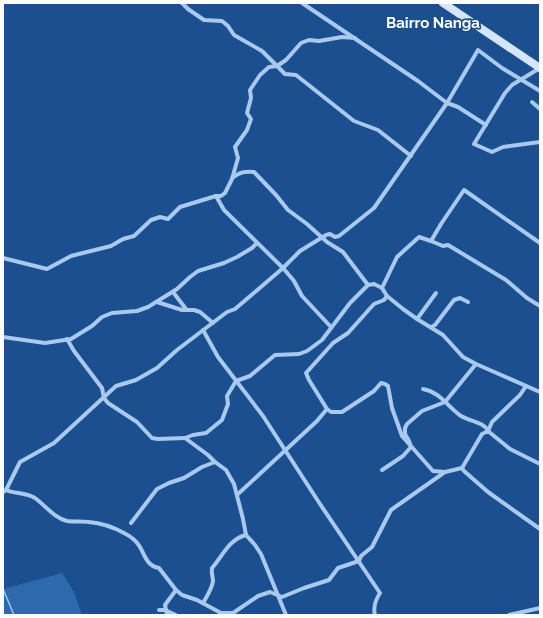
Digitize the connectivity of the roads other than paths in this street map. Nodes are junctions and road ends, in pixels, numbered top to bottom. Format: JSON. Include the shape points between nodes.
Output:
{"nodes":[{"id":1,"x":182,"y":3,"type":"edge"},
{"id":2,"x":302,"y":3,"type":"edge"},
{"id":3,"x":443,"y":3,"type":"edge"},
{"id":4,"x":355,"y":38,"type":"junction"},
{"id":5,"x":277,"y":66,"type":"junction"},
{"id":6,"x":540,"y":68,"type":"edge"},
{"id":7,"x":522,"y":79,"type":"junction"},
{"id":8,"x":540,"y":91,"type":"edge"},
{"id":9,"x":532,"y":102,"type":"dead end"},
{"id":10,"x":447,"y":103,"type":"junction"},
{"id":11,"x":540,"y":109,"type":"edge"},
{"id":12,"x":486,"y":125,"type":"junction"},
{"id":13,"x":540,"y":142,"type":"edge"},
{"id":14,"x":411,"y":156,"type":"junction"},
{"id":15,"x":232,"y":179,"type":"junction"},
{"id":16,"x":216,"y":196,"type":"junction"},
{"id":17,"x":321,"y":237,"type":"junction"},
{"id":18,"x":430,"y":241,"type":"junction"},
{"id":19,"x":258,"y":243,"type":"junction"},
{"id":20,"x":540,"y":243,"type":"edge"},
{"id":21,"x":3,"y":258,"type":"edge"},
{"id":22,"x":284,"y":268,"type":"junction"},
{"id":23,"x":368,"y":285,"type":"junction"},
{"id":24,"x":382,"y":288,"type":"junction"},
{"id":25,"x":173,"y":292,"type":"junction"},
{"id":26,"x":436,"y":293,"type":"dead end"},
{"id":27,"x":387,"y":296,"type":"junction"},
{"id":28,"x":157,"y":302,"type":"junction"},
{"id":29,"x":468,"y":302,"type":"dead end"},
{"id":30,"x":540,"y":306,"type":"edge"},
{"id":31,"x":186,"y":309,"type":"junction"},
{"id":32,"x":417,"y":319,"type":"junction"},
{"id":33,"x":213,"y":323,"type":"junction"},
{"id":34,"x":331,"y":327,"type":"junction"},
{"id":35,"x":431,"y":327,"type":"junction"},
{"id":36,"x":203,"y":330,"type":"junction"},
{"id":37,"x":3,"y":338,"type":"edge"},
{"id":38,"x":67,"y":340,"type":"junction"},
{"id":39,"x":476,"y":364,"type":"junction"},
{"id":40,"x":236,"y":381,"type":"junction"},
{"id":41,"x":526,"y":386,"type":"junction"},
{"id":42,"x":423,"y":389,"type":"dead end"},
{"id":43,"x":540,"y":392,"type":"edge"},
{"id":44,"x":104,"y":398,"type":"junction"},
{"id":45,"x":445,"y":402,"type":"junction"},
{"id":46,"x":327,"y":409,"type":"junction"},
{"id":47,"x":488,"y":431,"type":"junction"},
{"id":48,"x":184,"y":438,"type":"junction"},
{"id":49,"x":411,"y":447,"type":"junction"},
{"id":50,"x":285,"y":449,"type":"junction"},
{"id":51,"x":215,"y":462,"type":"junction"},
{"id":52,"x":540,"y":464,"type":"edge"},
{"id":53,"x":462,"y":468,"type":"junction"},
{"id":54,"x":382,"y":470,"type":"dead end"},
{"id":55,"x":446,"y":472,"type":"junction"},
{"id":56,"x":4,"y":491,"type":"edge"},
{"id":57,"x":238,"y":494,"type":"junction"},
{"id":58,"x":131,"y":523,"type":"dead end"},
{"id":59,"x":540,"y":529,"type":"edge"},
{"id":60,"x":246,"y":535,"type":"junction"},
{"id":61,"x":359,"y":561,"type":"junction"},
{"id":62,"x":176,"y":590,"type":"junction"},
{"id":63,"x":278,"y":595,"type":"junction"},
{"id":64,"x":203,"y":603,"type":"junction"},
{"id":65,"x":540,"y":608,"type":"edge"},
{"id":66,"x":159,"y":610,"type":"dead end"},
{"id":67,"x":166,"y":613,"type":"edge"},
{"id":68,"x":232,"y":614,"type":"edge"},
{"id":69,"x":176,"y":615,"type":"edge"},
{"id":70,"x":286,"y":615,"type":"edge"},
{"id":71,"x":375,"y":615,"type":"edge"},
{"id":72,"x":509,"y":615,"type":"edge"}],
"edges":[{"from":1,"to":5,"type":"street","via":[[204,20],[222,21],[234,35],[262,51]]},
{"from":2,"to":4,"type":"street"},
{"from":3,"to":6,"type":"street"},
{"from":4,"to":5,"type":"street","via":[[309,40],[301,43]]},
{"from":4,"to":10,"type":"street"},
{"from":5,"to":14,"type":"street","via":[[285,74],[296,75],[354,121],[378,130]]},
{"from":5,"to":15,"type":"street","via":[[269,67],[250,90],[251,98],[247,113],[251,119],[235,147],[238,158]]},
{"from":6,"to":7,"type":"street"},
{"from":7,"to":8,"type":"street"},
{"from":7,"to":10,"type":"street","via":[[478,50]]},
{"from":7,"to":12,"type":"street","via":[[505,93]]},
{"from":9,"to":11,"type":"street"},
{"from":10,"to":12,"type":"street"},
{"from":10,"to":14,"type":"street"},
{"from":12,"to":13,"type":"street","via":[[474,144],[492,152],[503,146]]},
{"from":14,"to":17,"type":"street","via":[[374,208],[339,236],[330,234]]},
{"from":15,"to":16,"type":"street","via":[[225,193]]},
{"from":15,"to":17,"type":"street","via":[[238,173],[254,172],[288,210]]},
{"from":16,"to":19,"type":"street","via":[[224,210]]},
{"from":16,"to":21,"type":"street","via":[[180,207],[168,219],[160,217],[151,220],[134,236],[111,246],[71,256],[47,269]]},
{"from":17,"to":22,"type":"street","via":[[300,251]]},
{"from":17,"to":23,"type":"street","via":[[343,252]]},
{"from":18,"to":20,"type":"street","via":[[464,190]]},
{"from":18,"to":24,"type":"street","via":[[419,237],[397,257]]},
{"from":18,"to":30,"type":"street","via":[[443,246],[448,245],[506,280]]},
{"from":19,"to":22,"type":"street"},
{"from":19,"to":25,"type":"street","via":[[238,257],[198,271]]},
{"from":22,"to":33,"type":"street","via":[[235,309]]},
{"from":22,"to":34,"type":"street","via":[[302,296]]},
{"from":23,"to":24,"type":"street","via":[[374,284]]},
{"from":23,"to":34,"type":"street"},
{"from":24,"to":27,"type":"street"},
{"from":25,"to":28,"type":"street"},
{"from":25,"to":31,"type":"street"},
{"from":26,"to":32,"type":"street"},
{"from":27,"to":32,"type":"street"},
{"from":27,"to":46,"type":"street","via":[[374,304],[306,373]]},
{"from":28,"to":31,"type":"street"},
{"from":28,"to":38,"type":"street","via":[[137,311],[102,317],[92,326]]},
{"from":29,"to":35,"type":"street","via":[[460,298],[454,300],[436,325]]},
{"from":31,"to":33,"type":"street","via":[[200,312]]},
{"from":32,"to":35,"type":"street"},
{"from":33,"to":36,"type":"street"},
{"from":34,"to":40,"type":"street","via":[[322,340],[307,351],[275,355],[250,376]]},
{"from":35,"to":39,"type":"street","via":[[443,335],[462,357]]},
{"from":36,"to":40,"type":"street","via":[[218,357]]},
{"from":36,"to":44,"type":"street","via":[[157,368],[136,380],[116,386]]},
{"from":37,"to":38,"type":"street","via":[[45,344]]},
{"from":38,"to":44,"type":"street","via":[[102,388]]},
{"from":39,"to":41,"type":"street"},
{"from":39,"to":45,"type":"street"},
{"from":40,"to":48,"type":"street","via":[[227,396],[228,404],[222,420],[206,433]]},
{"from":40,"to":50,"type":"street"},
{"from":41,"to":43,"type":"street"},
{"from":41,"to":47,"type":"street","via":[[492,422]]},
{"from":42,"to":45,"type":"street","via":[[437,394]]},
{"from":44,"to":48,"type":"street","via":[[136,422],[152,438]]},
{"from":44,"to":56,"type":"street","via":[[54,443],[20,462]]},
{"from":45,"to":47,"type":"street","via":[[461,416],[484,426]]},
{"from":45,"to":49,"type":"street","via":[[422,411],[407,424],[405,434]]},
{"from":46,"to":49,"type":"street","via":[[331,412],[342,412],[378,385],[385,384],[388,386],[392,408],[402,436]]},
{"from":46,"to":50,"type":"street","via":[[308,430]]},
{"from":47,"to":52,"type":"street","via":[[510,449]]},
{"from":47,"to":53,"type":"street","via":[[482,434]]},
{"from":48,"to":51,"type":"street","via":[[208,454]]},
{"from":49,"to":54,"type":"street","via":[[403,456]]},
{"from":49,"to":55,"type":"street","via":[[433,471]]},
{"from":50,"to":57,"type":"street"},
{"from":50,"to":61,"type":"street"},
{"from":51,"to":57,"type":"street","via":[[226,470]]},
{"from":51,"to":58,"type":"street","via":[[157,489]]},
{"from":53,"to":55,"type":"street"},
{"from":53,"to":59,"type":"street","via":[[488,492]]},
{"from":55,"to":61,"type":"street","via":[[391,510],[372,546]]},
{"from":56,"to":62,"type":"street","via":[[35,497],[53,514],[67,521],[100,524],[126,534],[140,547],[145,559],[154,568],[159,568]]},
{"from":57,"to":60,"type":"street"},
{"from":60,"to":63,"type":"street","via":[[261,554]]},
{"from":60,"to":64,"type":"street","via":[[236,539],[212,568],[213,580]]},
{"from":61,"to":63,"type":"street","via":[[338,568],[329,580],[282,596]]},
{"from":61,"to":71,"type":"street","via":[[380,592],[376,600]]},
{"from":62,"to":64,"type":"street"},
{"from":62,"to":67,"type":"street","via":[[165,605]]},
{"from":63,"to":68,"type":"street","via":[[270,592],[258,596]]},
{"from":63,"to":70,"type":"street"},
{"from":64,"to":68,"type":"street","via":[[221,613]]},
{"from":65,"to":72,"type":"street"},
{"from":66,"to":67,"type":"street"},
{"from":67,"to":69,"type":"street"}]}
